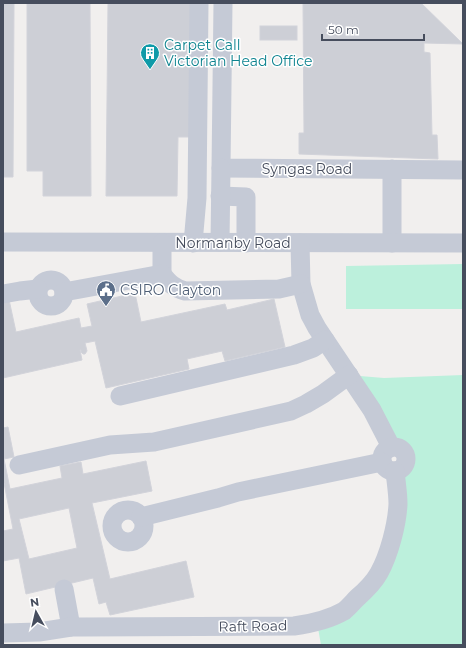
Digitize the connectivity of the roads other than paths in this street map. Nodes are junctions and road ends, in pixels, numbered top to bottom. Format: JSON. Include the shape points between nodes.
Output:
{"nodes":[{"id":1,"x":198,"y":3,"type":"edge"},
{"id":2,"x":223,"y":3,"type":"edge"},
{"id":3,"x":221,"y":168,"type":"junction"},
{"id":4,"x":392,"y":170,"type":"junction"},
{"id":5,"x":463,"y":170,"type":"edge"},
{"id":6,"x":220,"y":196,"type":"junction"},
{"id":7,"x":3,"y":242,"type":"edge"},
{"id":8,"x":193,"y":242,"type":"junction"},
{"id":9,"x":220,"y":242,"type":"junction"},
{"id":10,"x":246,"y":242,"type":"junction"},
{"id":11,"x":162,"y":243,"type":"junction"},
{"id":12,"x":300,"y":243,"type":"junction"},
{"id":13,"x":392,"y":243,"type":"junction"},
{"id":14,"x":463,"y":243,"type":"edge"},
{"id":15,"x":162,"y":274,"type":"junction"},
{"id":16,"x":301,"y":284,"type":"junction"},
{"id":17,"x":3,"y":294,"type":"edge"},
{"id":18,"x":326,"y":340,"type":"junction"},
{"id":19,"x":349,"y":375,"type":"junction"},
{"id":20,"x":120,"y":396,"type":"dead end"},
{"id":21,"x":389,"y":460,"type":"junction"},
{"id":22,"x":19,"y":465,"type":"dead end"},
{"id":23,"x":141,"y":517,"type":"dead end"},
{"id":24,"x":64,"y":589,"type":"dead end"},
{"id":25,"x":71,"y":627,"type":"junction"},
{"id":26,"x":3,"y":633,"type":"edge"}],
"edges":[{"from":1,"to":8,"type":"street","via":[[197,198]]},
{"from":2,"to":3,"type":"street"},
{"from":3,"to":4,"type":"street","name":"Syngas Road"},
{"from":3,"to":6,"type":"street"},
{"from":4,"to":5,"type":"street","name":"Syngas Road"},
{"from":4,"to":13,"type":"street"},
{"from":6,"to":9,"type":"street"},
{"from":6,"to":10,"type":"street","via":[[246,197]]},
{"from":7,"to":11,"type":"street","name":"Normanby Road"},
{"from":8,"to":9,"type":"street","name":"Normanby Road"},
{"from":8,"to":11,"type":"street","name":"Normanby Road"},
{"from":9,"to":10,"type":"street","name":"Normanby Road"},
{"from":10,"to":12,"type":"street","name":"Normanby Road"},
{"from":11,"to":15,"type":"street"},
{"from":12,"to":13,"type":"street","name":"Normanby Road"},
{"from":12,"to":16,"type":"street","name":"Raft Road"},
{"from":13,"to":14,"type":"street","name":"Normanby Road"},
{"from":15,"to":16,"type":"street","via":[[176,288],[185,291],[279,289]]},
{"from":15,"to":17,"type":"street","via":[[64,292],[59,304],[55,306],[46,306],[42,303],[38,298],[38,289]]},
{"from":16,"to":18,"type":"street","name":"Raft Road","via":[[310,315]]},
{"from":18,"to":19,"type":"street","name":"Raft Road"},
{"from":18,"to":20,"type":"street","via":[[294,355]]},
{"from":19,"to":21,"type":"street","name":"Raft Road","via":[[382,427],[388,441]]},
{"from":19,"to":22,"type":"street","via":[[323,394],[291,411],[154,442],[110,445]]},
{"from":21,"to":23,"type":"street","via":[[238,492]]},
{"from":21,"to":25,"type":"street","name":"Raft Road","via":[[398,505],[386,558],[379,574],[367,589],[344,610],[324,620],[294,626]]},
{"from":24,"to":25,"type":"street"},
{"from":25,"to":26,"type":"street","name":"Raft Road","via":[[39,632]]}]}
